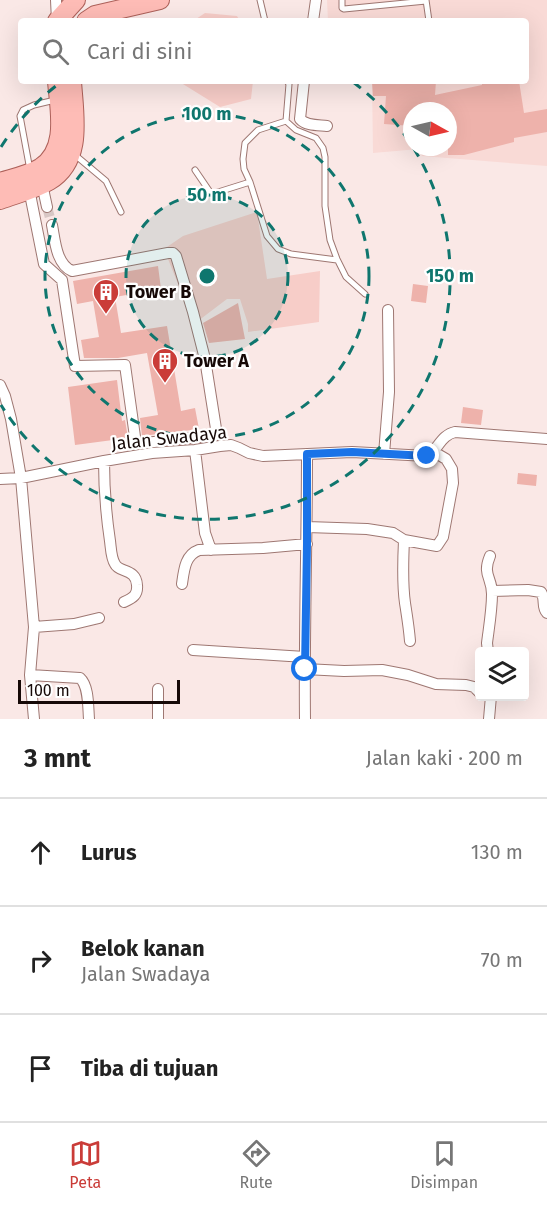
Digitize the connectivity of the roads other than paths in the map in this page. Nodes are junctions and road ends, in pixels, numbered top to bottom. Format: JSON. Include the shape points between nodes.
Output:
{"nodes":[{"id":1,"x":56,"y":0,"type":"edge"},
{"id":2,"x":76,"y":0,"type":"edge"},
{"id":3,"x":160,"y":0,"type":"edge"},
{"id":4,"x":260,"y":0,"type":"edge"},
{"id":5,"x":316,"y":0,"type":"edge"},
{"id":6,"x":342,"y":0,"type":"edge"},
{"id":7,"x":426,"y":0,"type":"edge"},
{"id":8,"x":57,"y":18,"type":"edge"},
{"id":9,"x":60,"y":18,"type":"edge"},
{"id":10,"x":90,"y":18,"type":"edge"},
{"id":11,"x":264,"y":18,"type":"edge"},
{"id":12,"x":313,"y":18,"type":"edge"},
{"id":13,"x":429,"y":18,"type":"edge"},
{"id":14,"x":72,"y":84,"type":"edge"},
{"id":15,"x":289,"y":84,"type":"edge"},
{"id":16,"x":304,"y":84,"type":"edge"},
{"id":17,"x":57,"y":90,"type":"edge"},
{"id":18,"x":286,"y":121,"type":"junction"},
{"id":19,"x":327,"y":126,"type":"dead end"},
{"id":20,"x":72,"y":152,"type":"junction"},
{"id":21,"x":195,"y":170,"type":"dead end"},
{"id":22,"x":0,"y":182,"type":"edge"},
{"id":23,"x":34,"y":182,"type":"junction"},
{"id":24,"x":250,"y":182,"type":"junction"},
{"id":25,"x":0,"y":200,"type":"edge"},
{"id":26,"x":47,"y":207,"type":"tunnel mouth"},
{"id":27,"x":121,"y":212,"type":"dead end"},
{"id":28,"x":52,"y":225,"type":"tunnel mouth"},
{"id":29,"x":337,"y":260,"type":"junction"},
{"id":30,"x":365,"y":294,"type":"dead end"},
{"id":31,"x":388,"y":310,"type":"dead end"},
{"id":32,"x":0,"y":385,"type":"edge"},
{"id":33,"x":547,"y":439,"type":"edge"},
{"id":34,"x":195,"y":450,"type":"junction"},
{"id":35,"x":434,"y":452,"type":"junction"},
{"id":36,"x":307,"y":454,"type":"junction"},
{"id":37,"x":384,"y":454,"type":"junction"},
{"id":38,"x":104,"y":461,"type":"junction"},
{"id":39,"x":21,"y":478,"type":"junction"},
{"id":40,"x":0,"y":479,"type":"edge"},
{"id":41,"x":307,"y":527,"type":"junction"},
{"id":42,"x":404,"y":540,"type":"junction"},
{"id":43,"x":307,"y":544,"type":"junction"},
{"id":44,"x":210,"y":550,"type":"junction"},
{"id":45,"x":490,"y":556,"type":"dead end"},
{"id":46,"x":182,"y":584,"type":"dead end"},
{"id":47,"x":492,"y":591,"type":"junction"},
{"id":48,"x":124,"y":602,"type":"dead end"},
{"id":49,"x":547,"y":613,"type":"edge"},
{"id":50,"x":99,"y":618,"type":"dead end"},
{"id":51,"x":34,"y":627,"type":"junction"},
{"id":52,"x":410,"y":641,"type":"dead end"},
{"id":53,"x":488,"y":647,"type":"edge"},
{"id":54,"x":193,"y":650,"type":"dead end"},
{"id":55,"x":304,"y":657,"type":"junction"},
{"id":56,"x":305,"y":669,"type":"junction"},
{"id":57,"x":30,"y":675,"type":"junction"},
{"id":58,"x":475,"y":688,"type":"edge"},
{"id":59,"x":158,"y":689,"type":"dead end"},
{"id":60,"x":490,"y":701,"type":"edge"},
{"id":61,"x":34,"y":719,"type":"edge"},
{"id":62,"x":89,"y":719,"type":"edge"},
{"id":63,"x":158,"y":719,"type":"edge"},
{"id":64,"x":305,"y":719,"type":"edge"},
{"id":65,"x":489,"y":719,"type":"edge"}],
"edges":[{"from":1,"to":8,"type":"street"},
{"from":2,"to":9,"type":"main road"},
{"from":3,"to":10,"type":"main road"},
{"from":4,"to":11,"type":"lane"},
{"from":5,"to":12,"type":"street"},
{"from":6,"to":7,"type":"lane","via":[[344,9]]},
{"from":7,"to":13,"type":"lane"},
{"from":14,"to":20,"type":"main road"},
{"from":15,"to":18,"type":"lane"},
{"from":16,"to":19,"type":"street","via":[[300,119]]},
{"from":17,"to":23,"type":"main road","via":[[57,146],[39,168]]},
{"from":17,"to":23,"type":"lane","via":[[23,110],[20,116]]},
{"from":18,"to":24,"type":"lane","via":[[258,130],[245,143],[244,169]]},
{"from":18,"to":29,"type":"lane","via":[[316,138],[323,148],[325,206]]},
{"from":20,"to":23,"type":"main road","via":[[56,176]]},
{"from":20,"to":27,"type":"lane","via":[[106,181]]},
{"from":21,"to":24,"type":"lane","via":[[210,192]]},
{"from":22,"to":23,"type":"main road"},
{"from":23,"to":25,"type":"main road"},
{"from":23,"to":26,"type":"street"},
{"from":23,"to":28,"type":"street","via":[[44,264],[62,280],[75,366],[125,365],[136,444],[217,435],[205,359],[176,256],[168,253],[72,271],[60,261]]},
{"from":24,"to":29,"type":"lane","via":[[267,236],[278,249]]},
{"from":29,"to":30,"type":"lane","via":[[346,277]]},
{"from":31,"to":37,"type":"street","via":[[390,372]]},
{"from":32,"to":39,"type":"street","via":[[11,419]]},
{"from":33,"to":35,"type":"street","via":[[455,432],[446,436]]},
{"from":34,"to":36,"type":"street","name":"Jalan Swadaya","via":[[231,445],[263,456]]},
{"from":34,"to":38,"type":"street","name":"Jalan Swadaya"},
{"from":34,"to":44,"type":"street"},
{"from":35,"to":37,"type":"street","name":"Jalan Swadaya","via":[[427,456]]},
{"from":35,"to":42,"type":"street","via":[[446,459],[452,469],[443,537],[437,546]]},
{"from":36,"to":37,"type":"street","name":"Jalan Swadaya"},
{"from":36,"to":41,"type":"street"},
{"from":38,"to":39,"type":"street","name":"Jalan Swadaya"},
{"from":38,"to":48,"type":"street","via":[[105,504],[115,564],[133,575],[137,583],[135,597]]},
{"from":39,"to":40,"type":"street","name":"Jalan Swadaya"},
{"from":39,"to":51,"type":"street"},
{"from":41,"to":42,"type":"street","via":[[367,529],[393,533]]},
{"from":41,"to":43,"type":"street"},
{"from":42,"to":52,"type":"street"},
{"from":43,"to":44,"type":"street"},
{"from":43,"to":55,"type":"street"},
{"from":44,"to":46,"type":"street","via":[[195,551],[190,556]]},
{"from":45,"to":47,"type":"street","via":[[486,573]]},
{"from":47,"to":49,"type":"street","via":[[541,592]]},
{"from":47,"to":53,"type":"street"},
{"from":50,"to":51,"type":"street"},
{"from":51,"to":57,"type":"street"},
{"from":54,"to":55,"type":"street"},
{"from":55,"to":56,"type":"street"},
{"from":56,"to":58,"type":"street","via":[[382,670],[436,684]]},
{"from":56,"to":64,"type":"street"},
{"from":57,"to":61,"type":"street"},
{"from":57,"to":62,"type":"street","via":[[80,678],[85,684]]},
{"from":59,"to":63,"type":"street"},
{"from":60,"to":65,"type":"street"}]}
